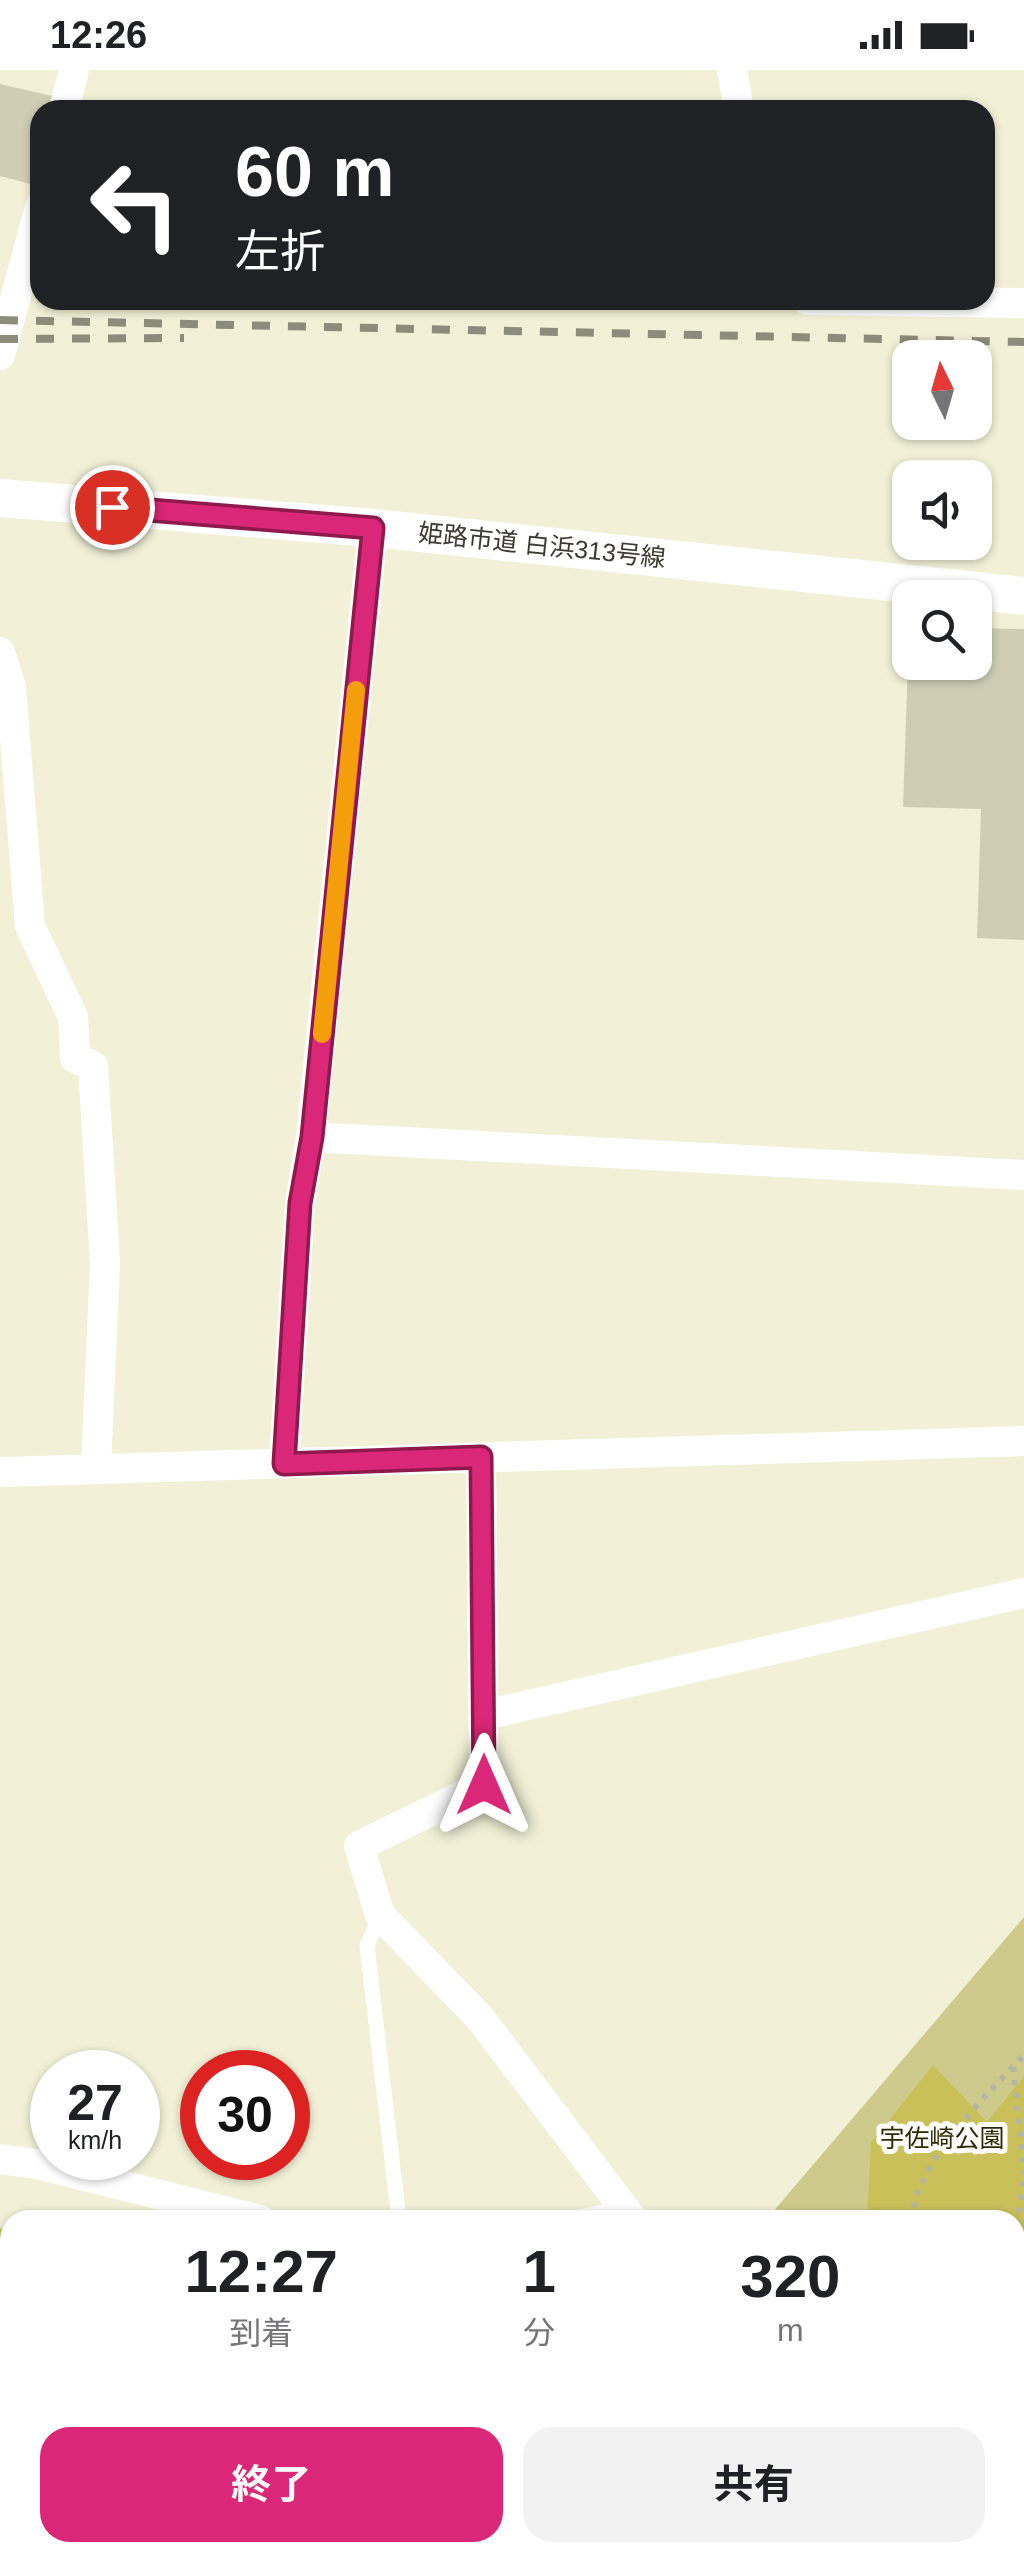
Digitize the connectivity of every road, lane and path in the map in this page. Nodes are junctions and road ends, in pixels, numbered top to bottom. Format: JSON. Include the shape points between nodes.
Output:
{"nodes":[{"id":1,"x":74,"y":70,"type":"edge"},
{"id":2,"x":732,"y":70,"type":"edge"},
{"id":3,"x":66,"y":100,"type":"edge"},
{"id":4,"x":736,"y":100,"type":"edge"},
{"id":5,"x":30,"y":232,"type":"edge"},
{"id":6,"x":10,"y":283,"type":"edge"},
{"id":7,"x":995,"y":303,"type":"edge"},
{"id":8,"x":1024,"y":303,"type":"edge"},
{"id":9,"x":0,"y":355,"type":"edge"},
{"id":10,"x":0,"y":498,"type":"edge"},
{"id":11,"x":373,"y":528,"type":"junction"},
{"id":12,"x":1024,"y":596,"type":"edge"},
{"id":13,"x":0,"y":652,"type":"edge"},
{"id":14,"x":312,"y":1137,"type":"junction"},
{"id":15,"x":1024,"y":1175,"type":"edge"},
{"id":16,"x":1024,"y":1442,"type":"edge"},
{"id":17,"x":481,"y":1457,"type":"junction"},
{"id":18,"x":284,"y":1464,"type":"junction"},
{"id":19,"x":96,"y":1466,"type":"junction"},
{"id":20,"x":0,"y":1472,"type":"edge"},
{"id":21,"x":1024,"y":1593,"type":"edge"},
{"id":22,"x":484,"y":1716,"type":"junction"},
{"id":23,"x":380,"y":1915,"type":"junction"},
{"id":24,"x":1024,"y":2055,"type":"edge"},
{"id":25,"x":1013,"y":2066,"type":"junction"},
{"id":26,"x":0,"y":2159,"type":"edge"},
{"id":27,"x":1024,"y":2177,"type":"edge"},
{"id":28,"x":220,"y":2210,"type":"edge"},
{"id":29,"x":398,"y":2210,"type":"edge"},
{"id":30,"x":626,"y":2210,"type":"edge"},
{"id":31,"x":915,"y":2210,"type":"edge"},
{"id":32,"x":1019,"y":2210,"type":"edge"}],
"edges":[{"from":1,"to":3,"type":"street"},
{"from":2,"to":4,"type":"street"},
{"from":5,"to":6,"type":"street"},
{"from":6,"to":9,"type":"street"},
{"from":7,"to":8,"type":"street"},
{"from":10,"to":11,"type":"street","name":"姫路市道 白浜313号線"},
{"from":11,"to":12,"type":"street","name":"姫路市道 白浜313号線"},
{"from":11,"to":14,"type":"street"},
{"from":13,"to":19,"type":"street","via":[[12,687],[30,926],[73,1017],[75,1058],[92,1066],[105,1262]]},
{"from":14,"to":15,"type":"street"},
{"from":14,"to":18,"type":"street","via":[[300,1203]]},
{"from":16,"to":17,"type":"street"},
{"from":17,"to":18,"type":"street"},
{"from":17,"to":22,"type":"street"},
{"from":18,"to":19,"type":"street"},
{"from":19,"to":20,"type":"street"},
{"from":21,"to":22,"type":"street"},
{"from":22,"to":23,"type":"street","via":[[484,1785],[359,1846]]},
{"from":23,"to":29,"type":"lane","via":[[366,1946]]},
{"from":23,"to":30,"type":"street","via":[[480,2018]]},
{"from":24,"to":25,"type":"path"},
{"from":25,"to":27,"type":"path"},
{"from":25,"to":31,"type":"path","via":[[938,2154]]},
{"from":26,"to":28,"type":"street"},
{"from":27,"to":32,"type":"path"}]}
